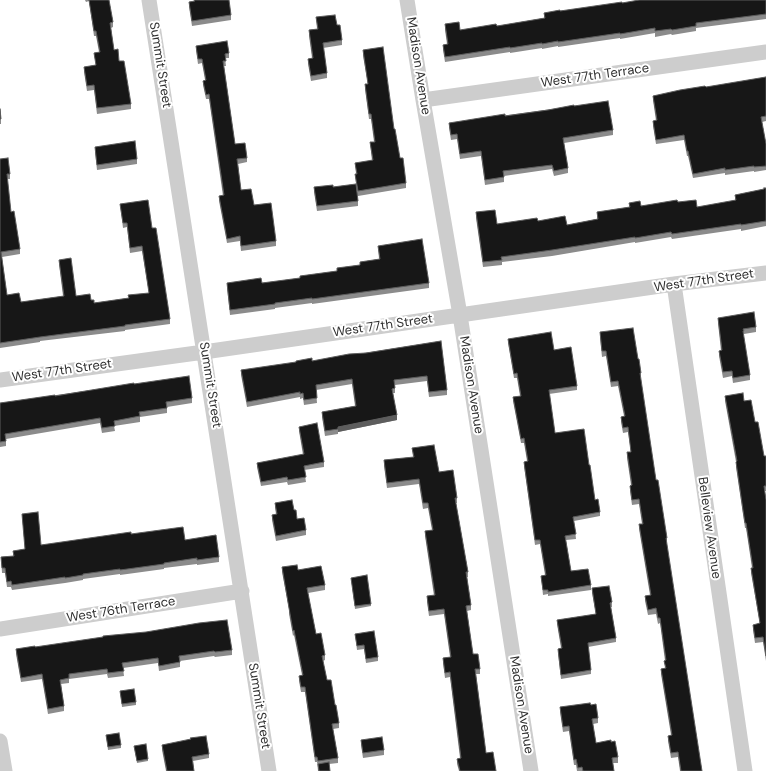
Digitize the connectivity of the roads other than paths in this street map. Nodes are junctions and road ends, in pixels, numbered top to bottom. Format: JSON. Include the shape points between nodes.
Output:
{"nodes":[{"id":1,"x":149,"y":0,"type":"edge"},
{"id":2,"x":408,"y":0,"type":"edge"},
{"id":3,"x":766,"y":52,"type":"edge"},
{"id":4,"x":423,"y":100,"type":"junction"},
{"id":5,"x":766,"y":273,"type":"edge"},
{"id":6,"x":674,"y":284,"type":"junction"},
{"id":7,"x":460,"y":315,"type":"junction"},
{"id":8,"x":204,"y":352,"type":"junction"},
{"id":9,"x":0,"y":380,"type":"edge"},
{"id":10,"x":242,"y":591,"type":"junction"},
{"id":11,"x":0,"y":629,"type":"edge"},
{"id":12,"x":0,"y":741,"type":"edge"},
{"id":13,"x":4,"y":771,"type":"edge"},
{"id":14,"x":269,"y":771,"type":"edge"},
{"id":15,"x":531,"y":771,"type":"edge"},
{"id":16,"x":744,"y":771,"type":"edge"}],
"edges":[{"from":1,"to":8,"type":"street","name":"Summit Street"},
{"from":2,"to":4,"type":"street","name":"Madison Avenue"},
{"from":3,"to":4,"type":"street","name":"West 77th Terrace"},
{"from":4,"to":7,"type":"street","name":"Madison Avenue"},
{"from":5,"to":6,"type":"street","name":"West 77th Street"},
{"from":6,"to":7,"type":"street","name":"West 77th Street"},
{"from":6,"to":16,"type":"street","name":"Belleview Avenue"},
{"from":7,"to":8,"type":"street","name":"West 77th Street"},
{"from":7,"to":15,"type":"street","name":"Madison Avenue"},
{"from":8,"to":9,"type":"street","name":"West 77th Street"},
{"from":8,"to":10,"type":"street","name":"Summit Street"},
{"from":10,"to":11,"type":"street","name":"West 76th Terrace"},
{"from":10,"to":14,"type":"street","name":"Summit Street"},
{"from":12,"to":13,"type":"street"}]}
